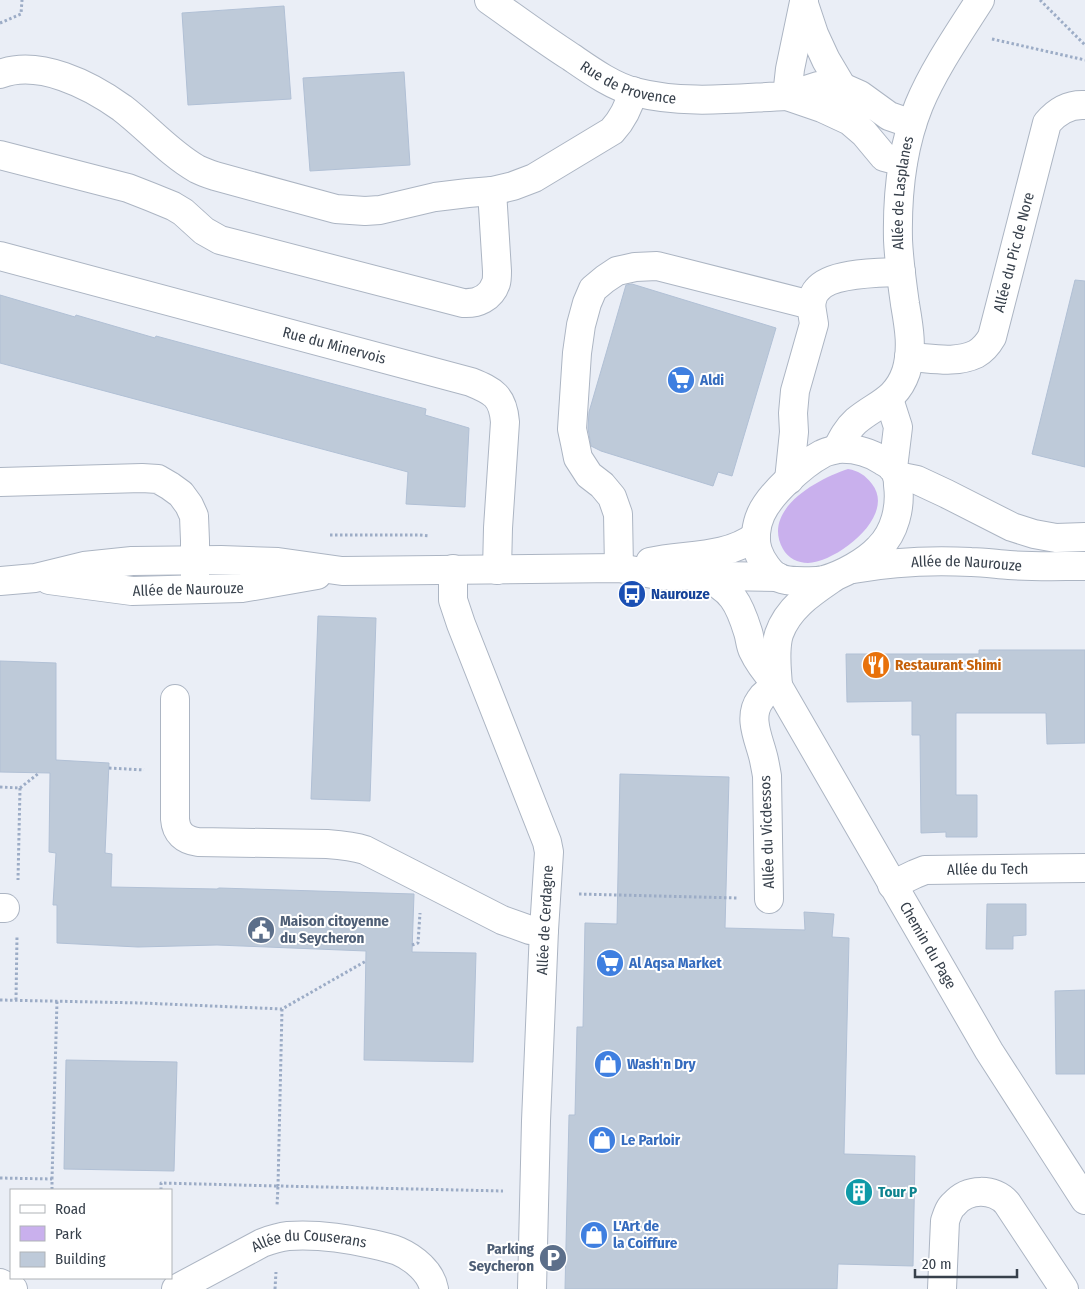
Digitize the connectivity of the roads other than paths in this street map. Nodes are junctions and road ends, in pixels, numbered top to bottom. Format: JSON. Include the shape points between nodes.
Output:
{"nodes":[{"id":1,"x":489,"y":0,"type":"edge"},
{"id":2,"x":980,"y":0,"type":"edge"},
{"id":3,"x":804,"y":1,"type":"edge"},
{"id":4,"x":0,"y":74,"type":"edge"},
{"id":5,"x":842,"y":87,"type":"junction"},
{"id":6,"x":633,"y":91,"type":"junction"},
{"id":7,"x":787,"y":96,"type":"junction"},
{"id":8,"x":1085,"y":106,"type":"edge"},
{"id":9,"x":912,"y":124,"type":"junction"},
{"id":10,"x":0,"y":155,"type":"edge"},
{"id":11,"x":903,"y":162,"type":"junction"},
{"id":12,"x":492,"y":191,"type":"junction"},
{"id":13,"x":0,"y":256,"type":"edge"},
{"id":14,"x":901,"y":272,"type":"junction"},
{"id":15,"x":811,"y":305,"type":"junction"},
{"id":16,"x":909,"y":357,"type":"junction"},
{"id":17,"x":889,"y":398,"type":"junction"},
{"id":18,"x":837,"y":449,"type":"junction"},
{"id":19,"x":895,"y":472,"type":"junction"},
{"id":20,"x":789,"y":480,"type":"junction"},
{"id":21,"x":0,"y":482,"type":"edge"},
{"id":22,"x":1085,"y":537,"type":"edge"},
{"id":23,"x":757,"y":543,"type":"junction"},
{"id":24,"x":194,"y":560,"type":"junction"},
{"id":25,"x":1085,"y":566,"type":"edge"},
{"id":26,"x":619,"y":568,"type":"junction"},
{"id":27,"x":453,"y":569,"type":"junction"},
{"id":28,"x":497,"y":570,"type":"junction"},
{"id":29,"x":342,"y":571,"type":"junction"},
{"id":30,"x":843,"y":572,"type":"junction"},
{"id":31,"x":704,"y":577,"type":"junction"},
{"id":32,"x":751,"y":577,"type":"junction"},
{"id":33,"x":778,"y":577,"type":"junction"},
{"id":34,"x":35,"y":578,"type":"junction"},
{"id":35,"x":0,"y":581,"type":"edge"},
{"id":36,"x":195,"y":590,"type":"junction"},
{"id":37,"x":748,"y":632,"type":"junction"},
{"id":38,"x":778,"y":686,"type":"junction"},
{"id":39,"x":176,"y":699,"type":"dead end"},
{"id":40,"x":1085,"y":868,"type":"edge"},
{"id":41,"x":892,"y":885,"type":"junction"},
{"id":42,"x":769,"y":899,"type":"road end"},
{"id":43,"x":544,"y":930,"type":"junction"},
{"id":44,"x":1085,"y":1200,"type":"edge"},
{"id":45,"x":0,"y":1283,"type":"edge"},
{"id":46,"x":13,"y":1289,"type":"edge"},
{"id":47,"x":176,"y":1289,"type":"edge"},
{"id":48,"x":434,"y":1289,"type":"edge"},
{"id":49,"x":532,"y":1289,"type":"edge"},
{"id":50,"x":942,"y":1289,"type":"edge"},
{"id":51,"x":1064,"y":1289,"type":"edge"}],
"edges":[{"from":1,"to":6,"type":"street","name":"Rue de Provence","via":[[587,68]]},
{"from":2,"to":9,"type":"street","name":"Allée de Lasplanes","via":[[931,80]]},
{"from":3,"to":5,"type":"street","via":[[814,34]]},
{"from":3,"to":7,"type":"street"},
{"from":4,"to":12,"type":"street","via":[[26,69],[64,77],[122,108],[198,169],[336,208],[380,210],[435,197]]},
{"from":5,"to":7,"type":"street","name":"Rue de Provence","via":[[818,86]]},
{"from":5,"to":9,"type":"street","name":"Rue de Provence","via":[[860,95],[889,116]]},
{"from":6,"to":7,"type":"street","name":"Rue de Provence","via":[[691,100]]},
{"from":6,"to":12,"type":"street","via":[[626,112],[612,131],[534,178]]},
{"from":7,"to":11,"type":"street","name":"Rue de Provence","via":[[850,121],[864,132],[884,157]]},
{"from":8,"to":16,"type":"street","name":"Allée du Pic de Nore","via":[[1060,110],[1047,123],[992,337],[985,347],[977,354],[951,360]]},
{"from":9,"to":11,"type":"street","name":"Allée de Lasplanes"},
{"from":10,"to":12,"type":"street","via":[[128,188],[173,206],[204,232],[220,240],[463,304],[484,298],[496,283]]},
{"from":11,"to":14,"type":"street","name":"Allée de Lasplanes","via":[[898,240]]},
{"from":13,"to":28,"type":"street","name":"Rue du Minervois","via":[[486,388],[500,400],[505,422]]},
{"from":14,"to":15,"type":"street","via":[[848,276],[829,281],[817,289]]},
{"from":14,"to":16,"type":"street","name":"Allée de Lasplanes","via":[[909,326]]},
{"from":15,"to":20,"type":"street","via":[[814,324],[794,391]]},
{"from":15,"to":26,"type":"street","via":[[657,266],[634,266],[617,271],[593,288],[581,325],[572,429],[578,458],[589,475],[612,497],[618,514]]},
{"from":16,"to":17,"type":"street","name":"Allée de Lasplanes","via":[[900,385]]},
{"from":17,"to":18,"type":"street","name":"Allée de Lasplanes","via":[[856,421]]},
{"from":17,"to":19,"type":"street","via":[[898,428]]},
{"from":18,"to":19,"type":"street","via":[[868,452]]},
{"from":18,"to":20,"type":"street","via":[[812,459]]},
{"from":19,"to":22,"type":"street","via":[[1012,527],[1056,538]]},
{"from":19,"to":30,"type":"street","via":[[899,505],[888,537],[878,549]]},
{"from":20,"to":23,"type":"street","via":[[760,515],[756,527]]},
{"from":21,"to":24,"type":"street","via":[[158,480],[181,494],[194,516]]},
{"from":23,"to":26,"type":"street","name":"Allée de Naurouze","via":[[726,552]]},
{"from":23,"to":32,"type":"street","name":"Chemin du Page"},
{"from":23,"to":33,"type":"street","via":[[763,562]]},
{"from":24,"to":29,"type":"street","name":"Allée de Naurouze","via":[[278,562]]},
{"from":24,"to":34,"type":"street","name":"Allée de Naurouze","via":[[84,566]]},
{"from":24,"to":36,"type":"street"},
{"from":25,"to":30,"type":"street","name":"Allée de Naurouze","via":[[934,562],[876,565]]},
{"from":26,"to":28,"type":"street","name":"Allée de Naurouze"},
{"from":26,"to":31,"type":"street","name":"Allée de Naurouze","via":[[658,575]]},
{"from":27,"to":28,"type":"street","name":"Allée de Naurouze"},
{"from":27,"to":29,"type":"street","name":"Allée de Naurouze"},
{"from":27,"to":43,"type":"street","name":"Allée de Cerdagne","via":[[453,600],[461,624],[547,842]]},
{"from":29,"to":36,"type":"street","name":"Allée de Naurouze","via":[[242,588]]},
{"from":30,"to":33,"type":"street","via":[[809,581]]},
{"from":30,"to":38,"type":"street","name":"Chemin du Page","via":[[809,594],[786,619],[779,635]]},
{"from":31,"to":32,"type":"street","name":"Allée de Naurouze"},
{"from":31,"to":37,"type":"street","name":"Chemin du Page","via":[[716,582],[732,596]]},
{"from":32,"to":33,"type":"street","name":"Allée de Naurouze"},
{"from":32,"to":37,"type":"street","name":"Chemin du Page"},
{"from":34,"to":35,"type":"street","name":"Allée de Naurouze"},
{"from":34,"to":36,"type":"street","name":"Allée de Naurouze","via":[[132,591]]},
{"from":37,"to":38,"type":"street","name":"Chemin du Page","via":[[752,649]]},
{"from":38,"to":41,"type":"street","name":"Chemin du Page"},
{"from":38,"to":42,"type":"street","name":"Allée du Vicdessos","via":[[764,694],[754,712],[766,776]]},
{"from":39,"to":43,"type":"street","via":[[175,823],[184,837],[198,842],[358,847],[502,920],[530,930]]},
{"from":40,"to":41,"type":"street","name":"Allée du Tech","via":[[925,870]]},
{"from":41,"to":44,"type":"street","name":"Chemin du Page","via":[[989,1051]]},
{"from":43,"to":49,"type":"street","name":"Allée de Cerdagne"},
{"from":45,"to":46,"type":"street"},
{"from":47,"to":48,"type":"street","name":"Allée du Couserans","via":[[262,1243],[295,1236],[325,1237],[399,1251],[425,1270]]},
{"from":50,"to":51,"type":"street","via":[[945,1221],[959,1199],[982,1192],[1002,1197]]}]}
